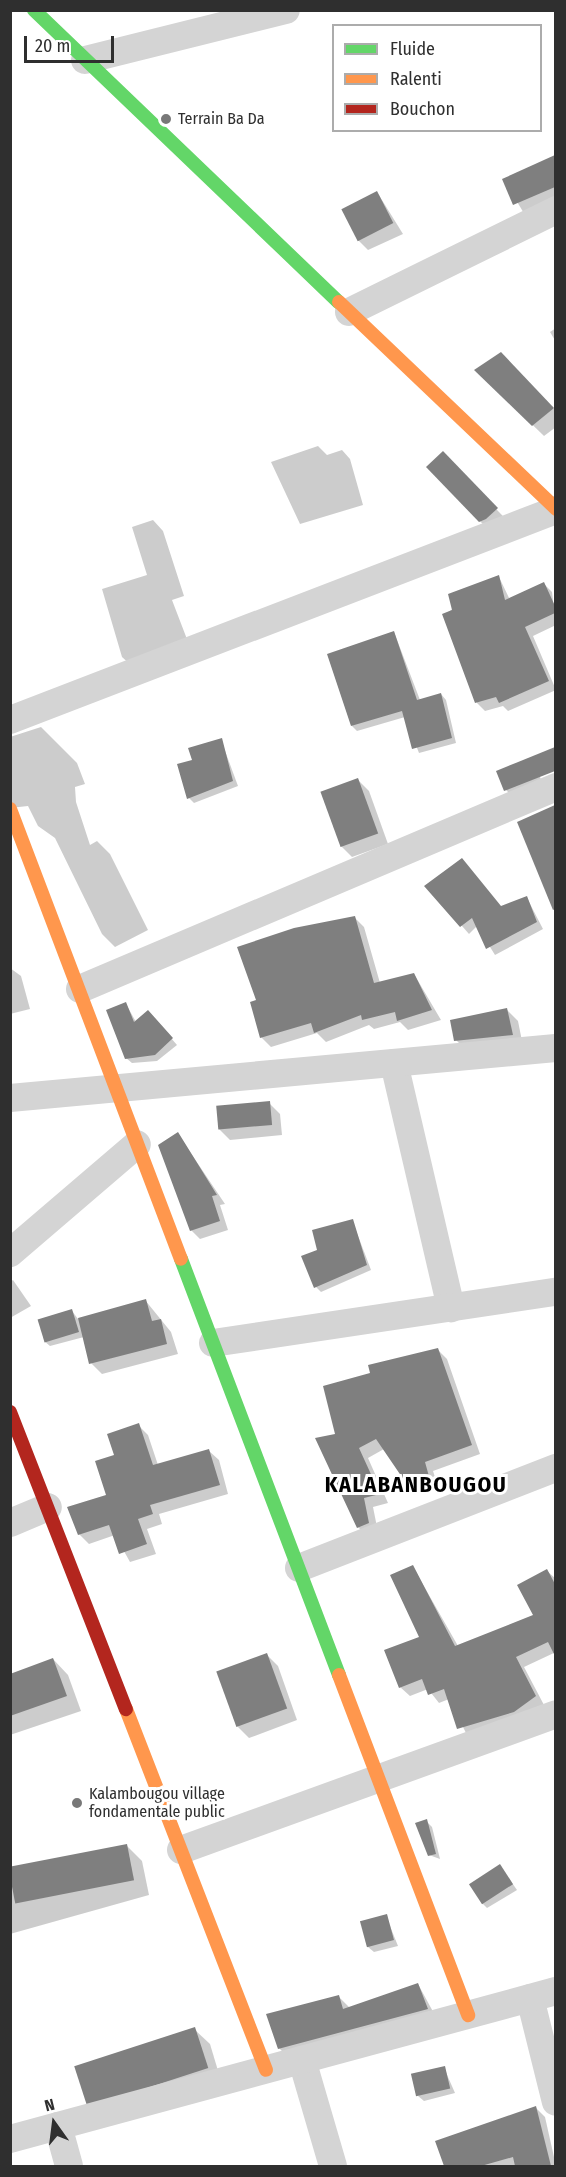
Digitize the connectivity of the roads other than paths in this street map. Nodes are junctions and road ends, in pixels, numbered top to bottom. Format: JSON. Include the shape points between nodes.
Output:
{"nodes":[{"id":1,"x":34,"y":10,"type":"edge"},
{"id":2,"x":286,"y":10,"type":"edge"},
{"id":3,"x":85,"y":60,"type":"junction"},
{"id":4,"x":555,"y":210,"type":"edge"},
{"id":5,"x":349,"y":312,"type":"junction"},
{"id":6,"x":555,"y":509,"type":"edge"},
{"id":7,"x":10,"y":720,"type":"edge"},
{"id":8,"x":555,"y":787,"type":"edge"},
{"id":9,"x":10,"y":809,"type":"edge"},
{"id":10,"x":80,"y":989,"type":"junction"},
{"id":11,"x":555,"y":1048,"type":"edge"},
{"id":12,"x":394,"y":1063,"type":"junction"},
{"id":13,"x":118,"y":1088,"type":"junction"},
{"id":14,"x":10,"y":1098,"type":"edge"},
{"id":15,"x":137,"y":1144,"type":"junction"},
{"id":16,"x":10,"y":1253,"type":"edge"},
{"id":17,"x":555,"y":1292,"type":"edge"},
{"id":18,"x":452,"y":1308,"type":"junction"},
{"id":19,"x":213,"y":1343,"type":"junction"},
{"id":20,"x":10,"y":1412,"type":"edge"},
{"id":21,"x":555,"y":1468,"type":"edge"},
{"id":22,"x":48,"y":1507,"type":"junction"},
{"id":23,"x":10,"y":1523,"type":"edge"},
{"id":24,"x":299,"y":1568,"type":"junction"},
{"id":25,"x":555,"y":1714,"type":"edge"},
{"id":26,"x":379,"y":1779,"type":"junction"},
{"id":27,"x":181,"y":1850,"type":"junction"},
{"id":28,"x":543,"y":1994,"type":"edge"},
{"id":29,"x":468,"y":2015,"type":"junction"},
{"id":30,"x":302,"y":2060,"type":"junction"},
{"id":31,"x":266,"y":2070,"type":"junction"},
{"id":32,"x":555,"y":2102,"type":"edge"},
{"id":33,"x":58,"y":2126,"type":"junction"},
{"id":34,"x":10,"y":2139,"type":"edge"},
{"id":35,"x":69,"y":2166,"type":"edge"},
{"id":36,"x":333,"y":2166,"type":"edge"}],
"edges":[{"from":1,"to":3,"type":"street"},
{"from":2,"to":3,"type":"street"},
{"from":3,"to":5,"type":"street"},
{"from":4,"to":5,"type":"street"},
{"from":5,"to":6,"type":"street"},
{"from":6,"to":7,"type":"street"},
{"from":8,"to":10,"type":"street"},
{"from":9,"to":10,"type":"street"},
{"from":10,"to":13,"type":"street"},
{"from":11,"to":12,"type":"street"},
{"from":12,"to":13,"type":"street"},
{"from":12,"to":18,"type":"street"},
{"from":13,"to":14,"type":"street"},
{"from":13,"to":15,"type":"street"},
{"from":15,"to":16,"type":"street"},
{"from":15,"to":19,"type":"street"},
{"from":17,"to":18,"type":"street"},
{"from":18,"to":19,"type":"street"},
{"from":19,"to":24,"type":"street"},
{"from":20,"to":22,"type":"street"},
{"from":21,"to":24,"type":"street"},
{"from":22,"to":23,"type":"street"},
{"from":22,"to":27,"type":"street"},
{"from":24,"to":26,"type":"street"},
{"from":25,"to":26,"type":"street"},
{"from":26,"to":27,"type":"street"},
{"from":26,"to":29,"type":"street"},
{"from":27,"to":31,"type":"street"},
{"from":28,"to":29,"type":"street"},
{"from":28,"to":32,"type":"street"},
{"from":29,"to":30,"type":"street"},
{"from":30,"to":31,"type":"street"},
{"from":30,"to":36,"type":"street"},
{"from":31,"to":33,"type":"street"},
{"from":33,"to":34,"type":"street"},
{"from":33,"to":35,"type":"street"}]}
